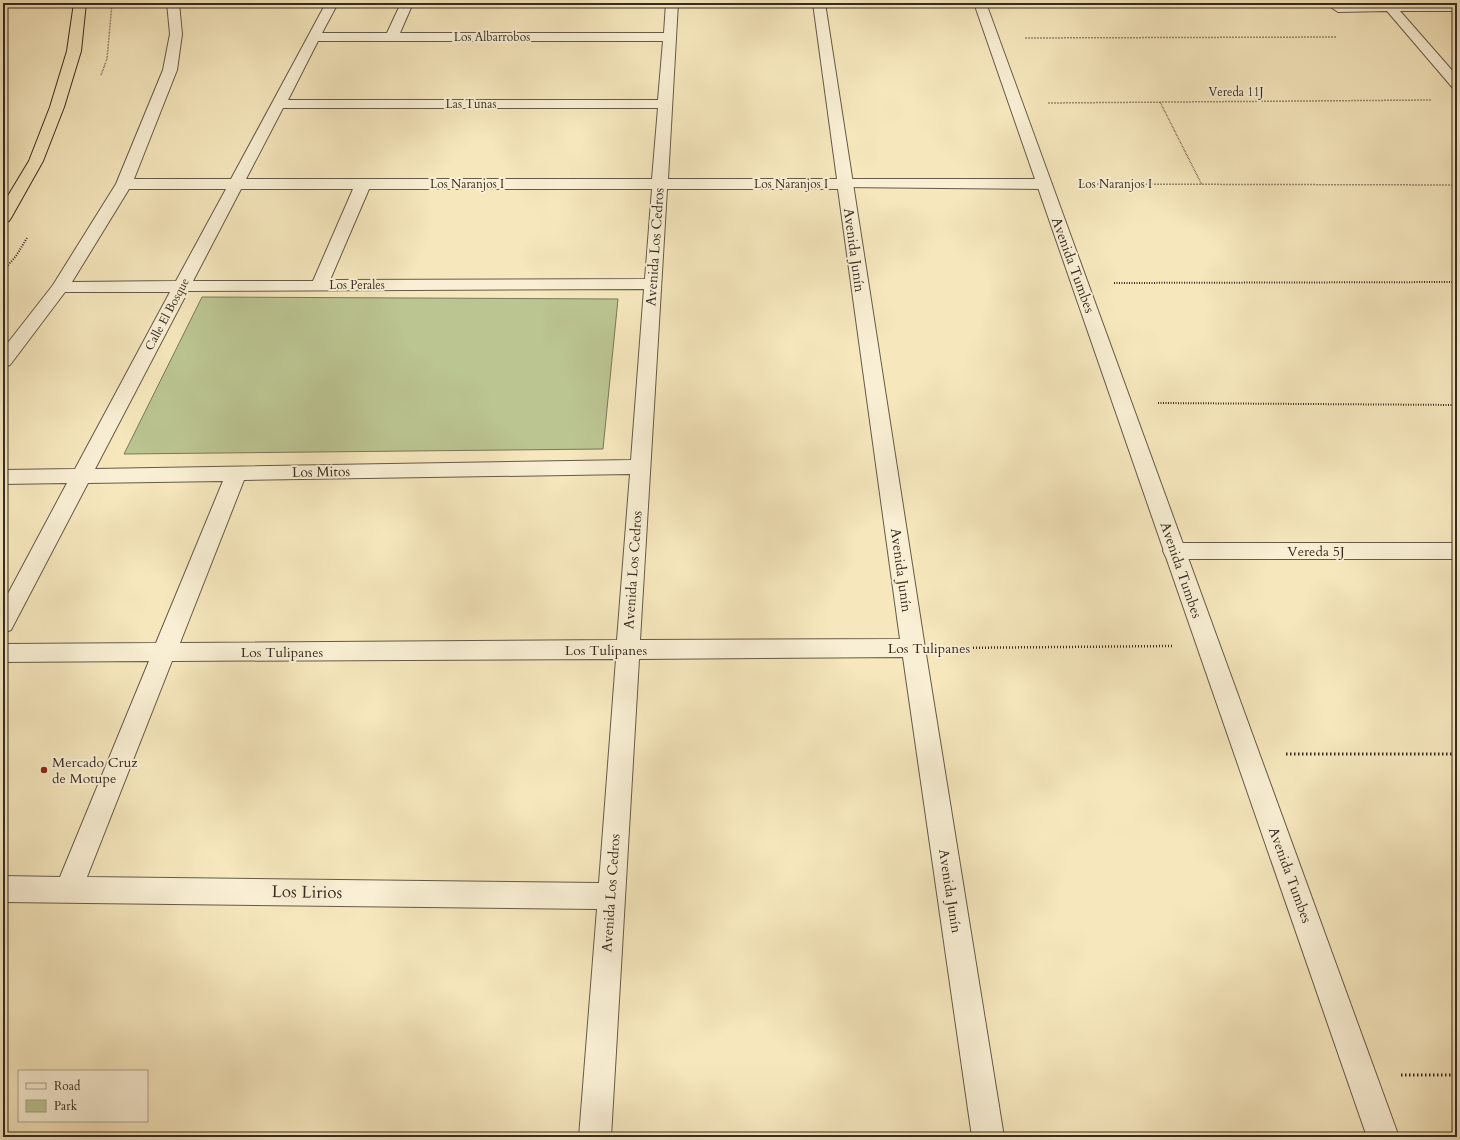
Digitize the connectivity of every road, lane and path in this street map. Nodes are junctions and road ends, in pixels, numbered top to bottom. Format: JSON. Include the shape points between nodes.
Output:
{"nodes":[{"id":1,"x":80,"y":3,"type":"edge"},
{"id":2,"x":175,"y":3,"type":"edge"},
{"id":3,"x":332,"y":3,"type":"edge"},
{"id":4,"x":407,"y":3,"type":"edge"},
{"id":5,"x":672,"y":3,"type":"edge"},
{"id":6,"x":819,"y":3,"type":"edge"},
{"id":7,"x":980,"y":3,"type":"edge"},
{"id":8,"x":1390,"y":7,"type":"junction"},
{"id":9,"x":1457,"y":7,"type":"edge"},
{"id":10,"x":1338,"y":8,"type":"dead end"},
{"id":11,"x":313,"y":37,"type":"junction"},
{"id":12,"x":392,"y":37,"type":"junction"},
{"id":13,"x":670,"y":37,"type":"junction"},
{"id":14,"x":1338,"y":37,"type":"dead end"},
{"id":15,"x":993,"y":38,"type":"junction"},
{"id":16,"x":1441,"y":66,"type":"junction"},
{"id":17,"x":1457,"y":67,"type":"edge"},
{"id":18,"x":1457,"y":84,"type":"edge"},
{"id":19,"x":1434,"y":100,"type":"dead end"},
{"id":20,"x":1160,"y":102,"type":"junction"},
{"id":21,"x":1015,"y":103,"type":"junction"},
{"id":22,"x":278,"y":104,"type":"junction"},
{"id":23,"x":665,"y":104,"type":"junction"},
{"id":24,"x":236,"y":183,"type":"junction"},
{"id":25,"x":124,"y":184,"type":"junction"},
{"id":26,"x":363,"y":184,"type":"junction"},
{"id":27,"x":660,"y":184,"type":"junction"},
{"id":28,"x":845,"y":184,"type":"junction"},
{"id":29,"x":1044,"y":184,"type":"junction"},
{"id":30,"x":1202,"y":185,"type":"junction"},
{"id":31,"x":1457,"y":185,"type":"edge"},
{"id":32,"x":3,"y":218,"type":"edge"},
{"id":33,"x":1457,"y":282,"type":"edge"},
{"id":34,"x":1079,"y":283,"type":"junction"},
{"id":35,"x":653,"y":284,"type":"junction"},
{"id":36,"x":320,"y":285,"type":"junction"},
{"id":37,"x":182,"y":286,"type":"junction"},
{"id":38,"x":60,"y":287,"type":"junction"},
{"id":39,"x":3,"y":361,"type":"edge"},
{"id":40,"x":1122,"y":403,"type":"junction"},
{"id":41,"x":1457,"y":405,"type":"edge"},
{"id":42,"x":640,"y":467,"type":"junction"},
{"id":43,"x":236,"y":474,"type":"junction"},
{"id":44,"x":82,"y":476,"type":"junction"},
{"id":45,"x":3,"y":477,"type":"edge"},
{"id":46,"x":1174,"y":551,"type":"junction"},
{"id":47,"x":1457,"y":552,"type":"edge"},
{"id":48,"x":3,"y":624,"type":"edge"},
{"id":49,"x":1208,"y":646,"type":"junction"},
{"id":50,"x":913,"y":648,"type":"junction"},
{"id":51,"x":627,"y":650,"type":"junction"},
{"id":52,"x":164,"y":652,"type":"junction"},
{"id":53,"x":3,"y":653,"type":"edge"},
{"id":54,"x":1247,"y":754,"type":"junction"},
{"id":55,"x":1457,"y":754,"type":"edge"},
{"id":56,"x":69,"y":888,"type":"junction"},
{"id":57,"x":3,"y":889,"type":"edge"},
{"id":58,"x":611,"y":896,"type":"junction"},
{"id":59,"x":1445,"y":1075,"type":"dead end"},
{"id":60,"x":1457,"y":1075,"type":"edge"},
{"id":61,"x":595,"y":1137,"type":"edge"},
{"id":62,"x":988,"y":1137,"type":"edge"},
{"id":63,"x":1383,"y":1137,"type":"edge"}],
"edges":[{"from":1,"to":32,"type":"highway","via":[[74,51],[57,106],[36,161]]},
{"from":2,"to":25,"type":"street","via":[[176,34],[170,70]]},
{"from":3,"to":11,"type":"street","name":"Calle El Bosque"},
{"from":4,"to":12,"type":"street"},
{"from":5,"to":13,"type":"street","name":"Avenida Los Cedros"},
{"from":6,"to":28,"type":"street","name":"Avenida Junín"},
{"from":7,"to":15,"type":"street","name":"Avenida Tumbes"},
{"from":8,"to":9,"type":"street"},
{"from":8,"to":10,"type":"street"},
{"from":8,"to":16,"type":"street"},
{"from":11,"to":12,"type":"street","name":"Los Albarrobos"},
{"from":11,"to":22,"type":"street","name":"Calle El Bosque"},
{"from":12,"to":13,"type":"street","name":"Los Albarrobos"},
{"from":13,"to":23,"type":"street","name":"Avenida Los Cedros"},
{"from":14,"to":15,"type":"path"},
{"from":15,"to":21,"type":"street","name":"Avenida Tumbes"},
{"from":16,"to":17,"type":"street"},
{"from":16,"to":18,"type":"street"},
{"from":19,"to":20,"type":"path","name":"Vereda 11J"},
{"from":20,"to":21,"type":"path","name":"Vereda 11J"},
{"from":20,"to":30,"type":"path"},
{"from":21,"to":29,"type":"street","name":"Avenida Tumbes"},
{"from":22,"to":23,"type":"street","name":"Las Tunas"},
{"from":22,"to":24,"type":"street","name":"Calle El Bosque"},
{"from":23,"to":27,"type":"street","name":"Avenida Los Cedros"},
{"from":24,"to":25,"type":"street","name":"Los Naranjos I"},
{"from":24,"to":26,"type":"street","name":"Los Naranjos I"},
{"from":24,"to":37,"type":"street","name":"Calle El Bosque"},
{"from":25,"to":38,"type":"street"},
{"from":26,"to":27,"type":"street","name":"Los Naranjos I"},
{"from":26,"to":36,"type":"street"},
{"from":27,"to":28,"type":"street","name":"Los Naranjos I"},
{"from":27,"to":35,"type":"street","name":"Avenida Los Cedros"},
{"from":28,"to":29,"type":"street","name":"Los Naranjos I"},
{"from":28,"to":50,"type":"street","name":"Avenida Junín"},
{"from":29,"to":30,"type":"path","name":"Los Naranjos I"},
{"from":29,"to":34,"type":"street","name":"Avenida Tumbes"},
{"from":30,"to":31,"type":"path","name":"Los Naranjos I"},
{"from":33,"to":34,"type":"path"},
{"from":34,"to":40,"type":"street","name":"Avenida Tumbes"},
{"from":35,"to":36,"type":"street","name":"Los Perales"},
{"from":35,"to":42,"type":"street","name":"Avenida Los Cedros"},
{"from":36,"to":37,"type":"street","name":"Los Perales"},
{"from":37,"to":38,"type":"street","name":"Los Perales"},
{"from":37,"to":44,"type":"street","name":"Calle El Bosque"},
{"from":38,"to":39,"type":"street"},
{"from":40,"to":41,"type":"path"},
{"from":40,"to":46,"type":"street","name":"Avenida Tumbes"},
{"from":42,"to":43,"type":"street","name":"Los Mitos"},
{"from":42,"to":51,"type":"street","name":"Avenida Los Cedros"},
{"from":43,"to":44,"type":"street","name":"Los Mitos"},
{"from":43,"to":52,"type":"street"},
{"from":44,"to":45,"type":"street","name":"Los Mitos"},
{"from":44,"to":48,"type":"street","name":"Calle El Bosque"},
{"from":46,"to":47,"type":"street","name":"Vereda 5J"},
{"from":46,"to":49,"type":"street","name":"Avenida Tumbes"},
{"from":49,"to":50,"type":"path","name":"Los Tulipanes"},
{"from":49,"to":54,"type":"street","name":"Avenida Tumbes"},
{"from":50,"to":51,"type":"street","name":"Los Tulipanes"},
{"from":50,"to":62,"type":"street","name":"Avenida Junín"},
{"from":51,"to":52,"type":"street","name":"Los Tulipanes"},
{"from":51,"to":58,"type":"street","name":"Avenida Los Cedros"},
{"from":52,"to":53,"type":"street","name":"Los Tulipanes"},
{"from":52,"to":56,"type":"street"},
{"from":54,"to":55,"type":"path"},
{"from":54,"to":63,"type":"street","name":"Avenida Tumbes"},
{"from":56,"to":57,"type":"street","name":"Los Lirios"},
{"from":56,"to":58,"type":"street","name":"Los Lirios"},
{"from":58,"to":61,"type":"street","name":"Avenida Los Cedros"},
{"from":59,"to":60,"type":"path"}]}
